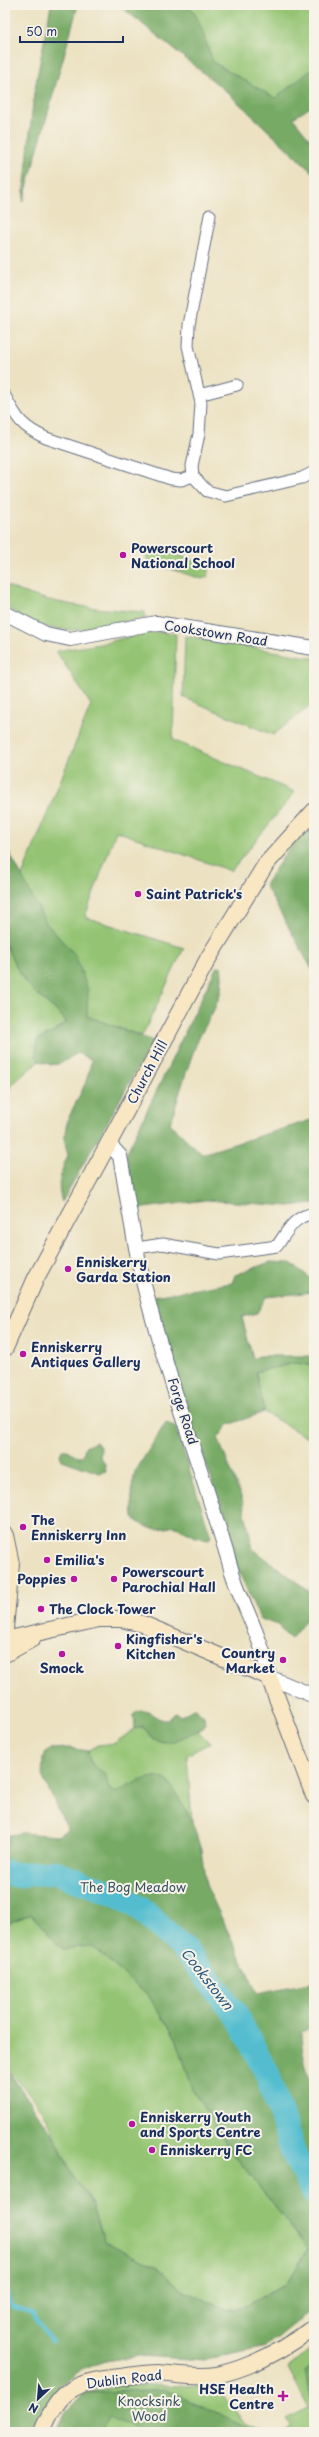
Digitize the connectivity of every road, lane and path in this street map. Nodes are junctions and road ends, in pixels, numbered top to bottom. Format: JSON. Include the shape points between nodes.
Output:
{"nodes":[{"id":1,"x":210,"y":215,"type":"dead end"},
{"id":2,"x":237,"y":386,"type":"dead end"},
{"id":3,"x":199,"y":394,"type":"junction"},
{"id":4,"x":5,"y":396,"type":"edge"},
{"id":5,"x":314,"y":472,"type":"edge"},
{"id":6,"x":193,"y":476,"type":"junction"},
{"id":7,"x":5,"y":613,"type":"edge"},
{"id":8,"x":314,"y":648,"type":"edge"},
{"id":9,"x":314,"y":811,"type":"edge"},
{"id":10,"x":109,"y":1144,"type":"junction"},
{"id":11,"x":314,"y":1214,"type":"edge"},
{"id":12,"x":136,"y":1248,"type":"junction"},
{"id":13,"x":5,"y":1348,"type":"edge"},
{"id":14,"x":5,"y":1535,"type":"edge"},
{"id":15,"x":6,"y":1640,"type":"edge"},
{"id":16,"x":269,"y":1677,"type":"junction"},
{"id":17,"x":314,"y":1696,"type":"edge"},
{"id":18,"x":314,"y":1796,"type":"edge"},
{"id":19,"x":314,"y":2327,"type":"edge"},
{"id":20,"x":42,"y":2432,"type":"edge"}],
"edges":[{"from":1,"to":3,"type":"street","via":[[188,346]]},
{"from":2,"to":3,"type":"street"},
{"from":3,"to":6,"type":"street","via":[[201,418],[192,466]]},
{"from":4,"to":6,"type":"street","via":[[15,415],[28,430],[46,438],[171,479],[181,480]]},
{"from":5,"to":6,"type":"street","via":[[302,478],[226,496],[207,491]]},
{"from":7,"to":8,"type":"street","name":"Cookstown Road","via":[[46,634],[70,639],[156,623]]},
{"from":9,"to":10,"type":"main road","name":"Church Hill","via":[[266,864],[210,957]]},
{"from":10,"to":12,"type":"street","name":"Forge Road","via":[[120,1156]]},
{"from":10,"to":13,"type":"main road","name":"Church Hill","via":[[36,1278]]},
{"from":11,"to":12,"type":"street","via":[[300,1218],[292,1224],[277,1246],[219,1254],[163,1244]]},
{"from":12,"to":16,"type":"street","name":"Forge Road","via":[[164,1355],[213,1504],[236,1585],[264,1656]]},
{"from":14,"to":15,"type":"main road","via":[[11,1564]]},
{"from":15,"to":16,"type":"main road","via":[[76,1623],[121,1619],[142,1624]]},
{"from":16,"to":17,"type":"street"},
{"from":16,"to":18,"type":"main road"},
{"from":19,"to":20,"type":"main road","name":"Dublin Road","via":[[292,2344],[266,2358],[216,2375],[157,2373],[102,2379],[76,2386],[63,2394]]}]}
